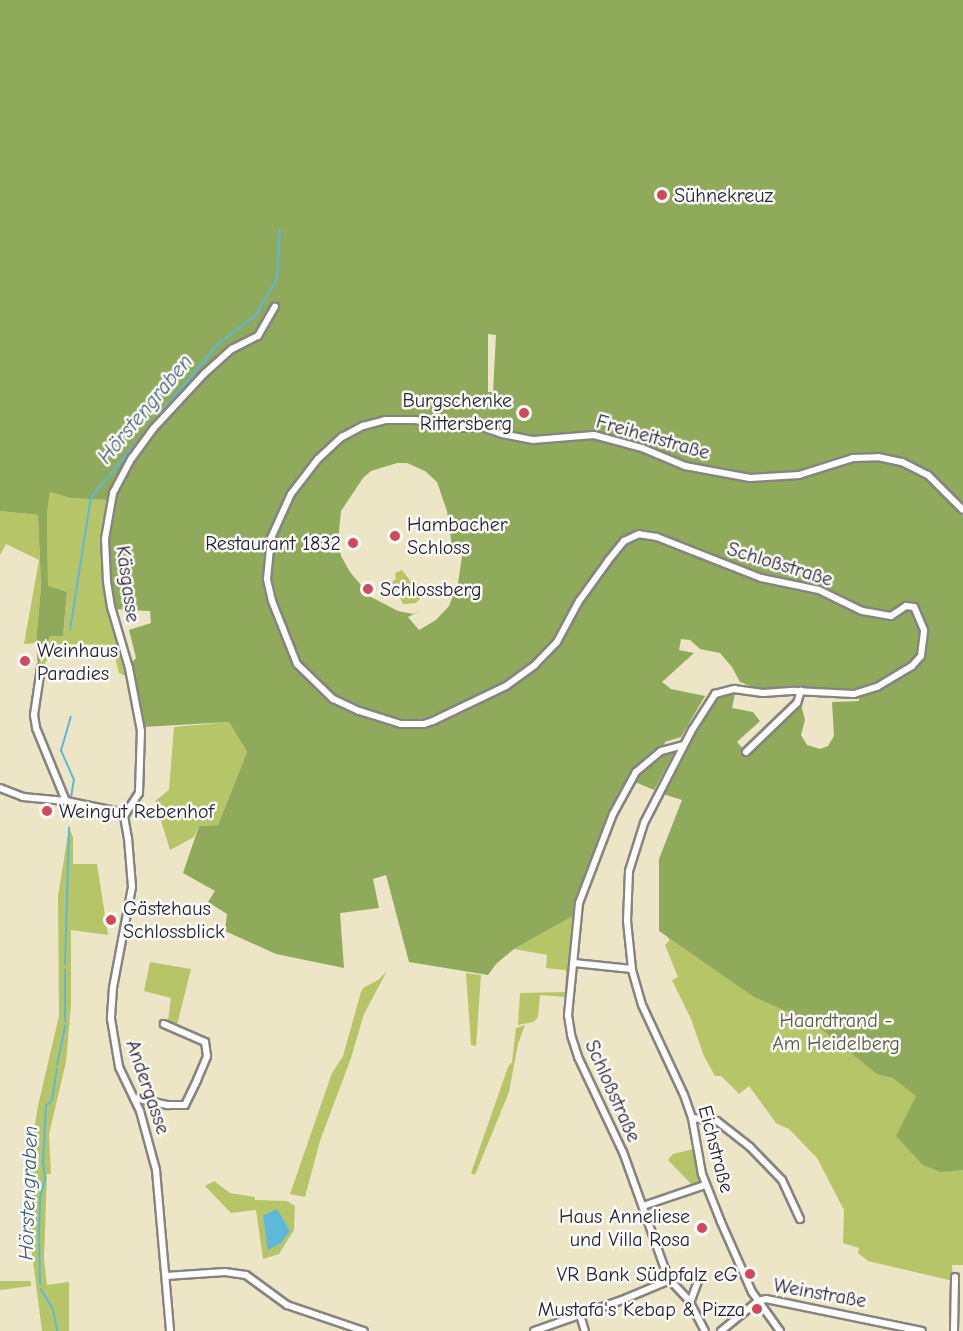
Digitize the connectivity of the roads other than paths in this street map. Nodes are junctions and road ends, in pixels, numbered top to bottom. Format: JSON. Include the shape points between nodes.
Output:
{"nodes":[{"id":1,"x":275,"y":307,"type":"dead end"},
{"id":2,"x":494,"y":431,"type":"joint"},
{"id":3,"x":963,"y":510,"type":"edge"},
{"id":4,"x":41,"y":668,"type":"dead end"},
{"id":5,"x":801,"y":691,"type":"junction"},
{"id":6,"x":684,"y":745,"type":"junction"},
{"id":7,"x":746,"y":752,"type":"dead end"},
{"id":8,"x":0,"y":788,"type":"edge"},
{"id":9,"x":66,"y":801,"type":"junction"},
{"id":10,"x":124,"y":816,"type":"junction"},
{"id":11,"x":574,"y":963,"type":"junction"},
{"id":12,"x":632,"y":969,"type":"junction"},
{"id":13,"x":164,"y":1024,"type":"dead end"},
{"id":14,"x":135,"y":1098,"type":"junction"},
{"id":15,"x":692,"y":1118,"type":"junction"},
{"id":16,"x":705,"y":1185,"type":"junction"},
{"id":17,"x":643,"y":1206,"type":"junction"},
{"id":18,"x":800,"y":1219,"type":"dead end"},
{"id":19,"x":166,"y":1276,"type":"junction"},
{"id":20,"x":955,"y":1276,"type":"dead end"},
{"id":21,"x":699,"y":1278,"type":"dead end"},
{"id":22,"x":670,"y":1280,"type":"junction"},
{"id":23,"x":758,"y":1301,"type":"junction"},
{"id":24,"x":690,"y":1303,"type":"junction"},
{"id":25,"x":580,"y":1315,"type":"junction"},
{"id":26,"x":170,"y":1331,"type":"edge"},
{"id":27,"x":364,"y":1331,"type":"edge"},
{"id":28,"x":534,"y":1331,"type":"edge"},
{"id":29,"x":585,"y":1331,"type":"edge"},
{"id":30,"x":705,"y":1331,"type":"edge"},
{"id":31,"x":721,"y":1331,"type":"edge"},
{"id":32,"x":780,"y":1331,"type":"edge"},
{"id":33,"x":922,"y":1331,"type":"edge"},
{"id":34,"x":954,"y":1331,"type":"edge"}],
"edges":[{"from":1,"to":10,"type":"street","name":"Käsgasse","via":[[258,336],[232,350],[204,374],[153,429],[113,493],[105,539],[107,581],[141,730],[139,793]]},
{"from":2,"to":3,"type":"street","name":"Freiheitstraße","via":[[544,440],[594,435],[642,448],[685,466],[750,478],[799,475],[853,458],[878,457],[902,462],[928,475]]},
{"from":2,"to":5,"type":"street","name":"Schloßstraße","via":[[482,426],[463,428],[410,419],[363,426],[342,437],[318,459],[291,494],[279,517],[268,558],[267,579],[297,664],[333,699],[380,718],[418,724],[433,721],[506,686],[535,665],[557,642],[579,601],[608,561],[624,541],[639,534],[657,537],[761,578],[819,590],[862,611],[891,616],[906,606],[914,607],[924,643],[921,656],[912,666],[865,692]]},
{"from":4,"to":9,"type":"street","via":[[33,705],[35,722]]},
{"from":5,"to":6,"type":"street","name":"Schloßstraße","via":[[720,691],[709,702]]},
{"from":5,"to":7,"type":"street","via":[[797,703]]},
{"from":6,"to":11,"type":"street","name":"Schloßstraße","via":[[661,751],[636,772],[613,814],[579,903]]},
{"from":6,"to":12,"type":"street","name":"Eichstraße","via":[[644,823],[632,857],[626,900]]},
{"from":8,"to":9,"type":"street","via":[[23,797]]},
{"from":9,"to":10,"type":"street"},
{"from":10,"to":14,"type":"street","name":"Andergasse","via":[[132,887],[111,1019],[119,1067]]},
{"from":11,"to":12,"type":"street"},
{"from":11,"to":17,"type":"street","name":"Schloßstraße","via":[[568,1015],[571,1035]]},
{"from":12,"to":15,"type":"street","name":"Eichstraße","via":[[646,1018],[680,1084]]},
{"from":13,"to":14,"type":"street","via":[[205,1042],[207,1056],[185,1105]]},
{"from":14,"to":19,"type":"street","name":"Andergasse","via":[[156,1170]]},
{"from":15,"to":16,"type":"street","name":"Eichstraße"},
{"from":15,"to":18,"type":"street","via":[[717,1121],[750,1147],[782,1180]]},
{"from":16,"to":17,"type":"street"},
{"from":16,"to":23,"type":"street","name":"Eichstraße"},
{"from":17,"to":22,"type":"street","name":"Schloßstraße"},
{"from":19,"to":26,"type":"street","name":"Andergasse"},
{"from":19,"to":27,"type":"street","via":[[235,1272],[254,1280],[287,1305]]},
{"from":20,"to":34,"type":"street"},
{"from":21,"to":24,"type":"street"},
{"from":22,"to":24,"type":"street","name":"Schloßstraße"},
{"from":22,"to":25,"type":"street"},
{"from":23,"to":31,"type":"street","name":"Weinstraße"},
{"from":23,"to":32,"type":"street","name":"Eichstraße"},
{"from":23,"to":33,"type":"street","name":"Weinstraße","via":[[772,1299],[818,1312]]},
{"from":24,"to":30,"type":"street","name":"Schloßstraße"},
{"from":25,"to":28,"type":"street"},
{"from":25,"to":29,"type":"street"}]}
